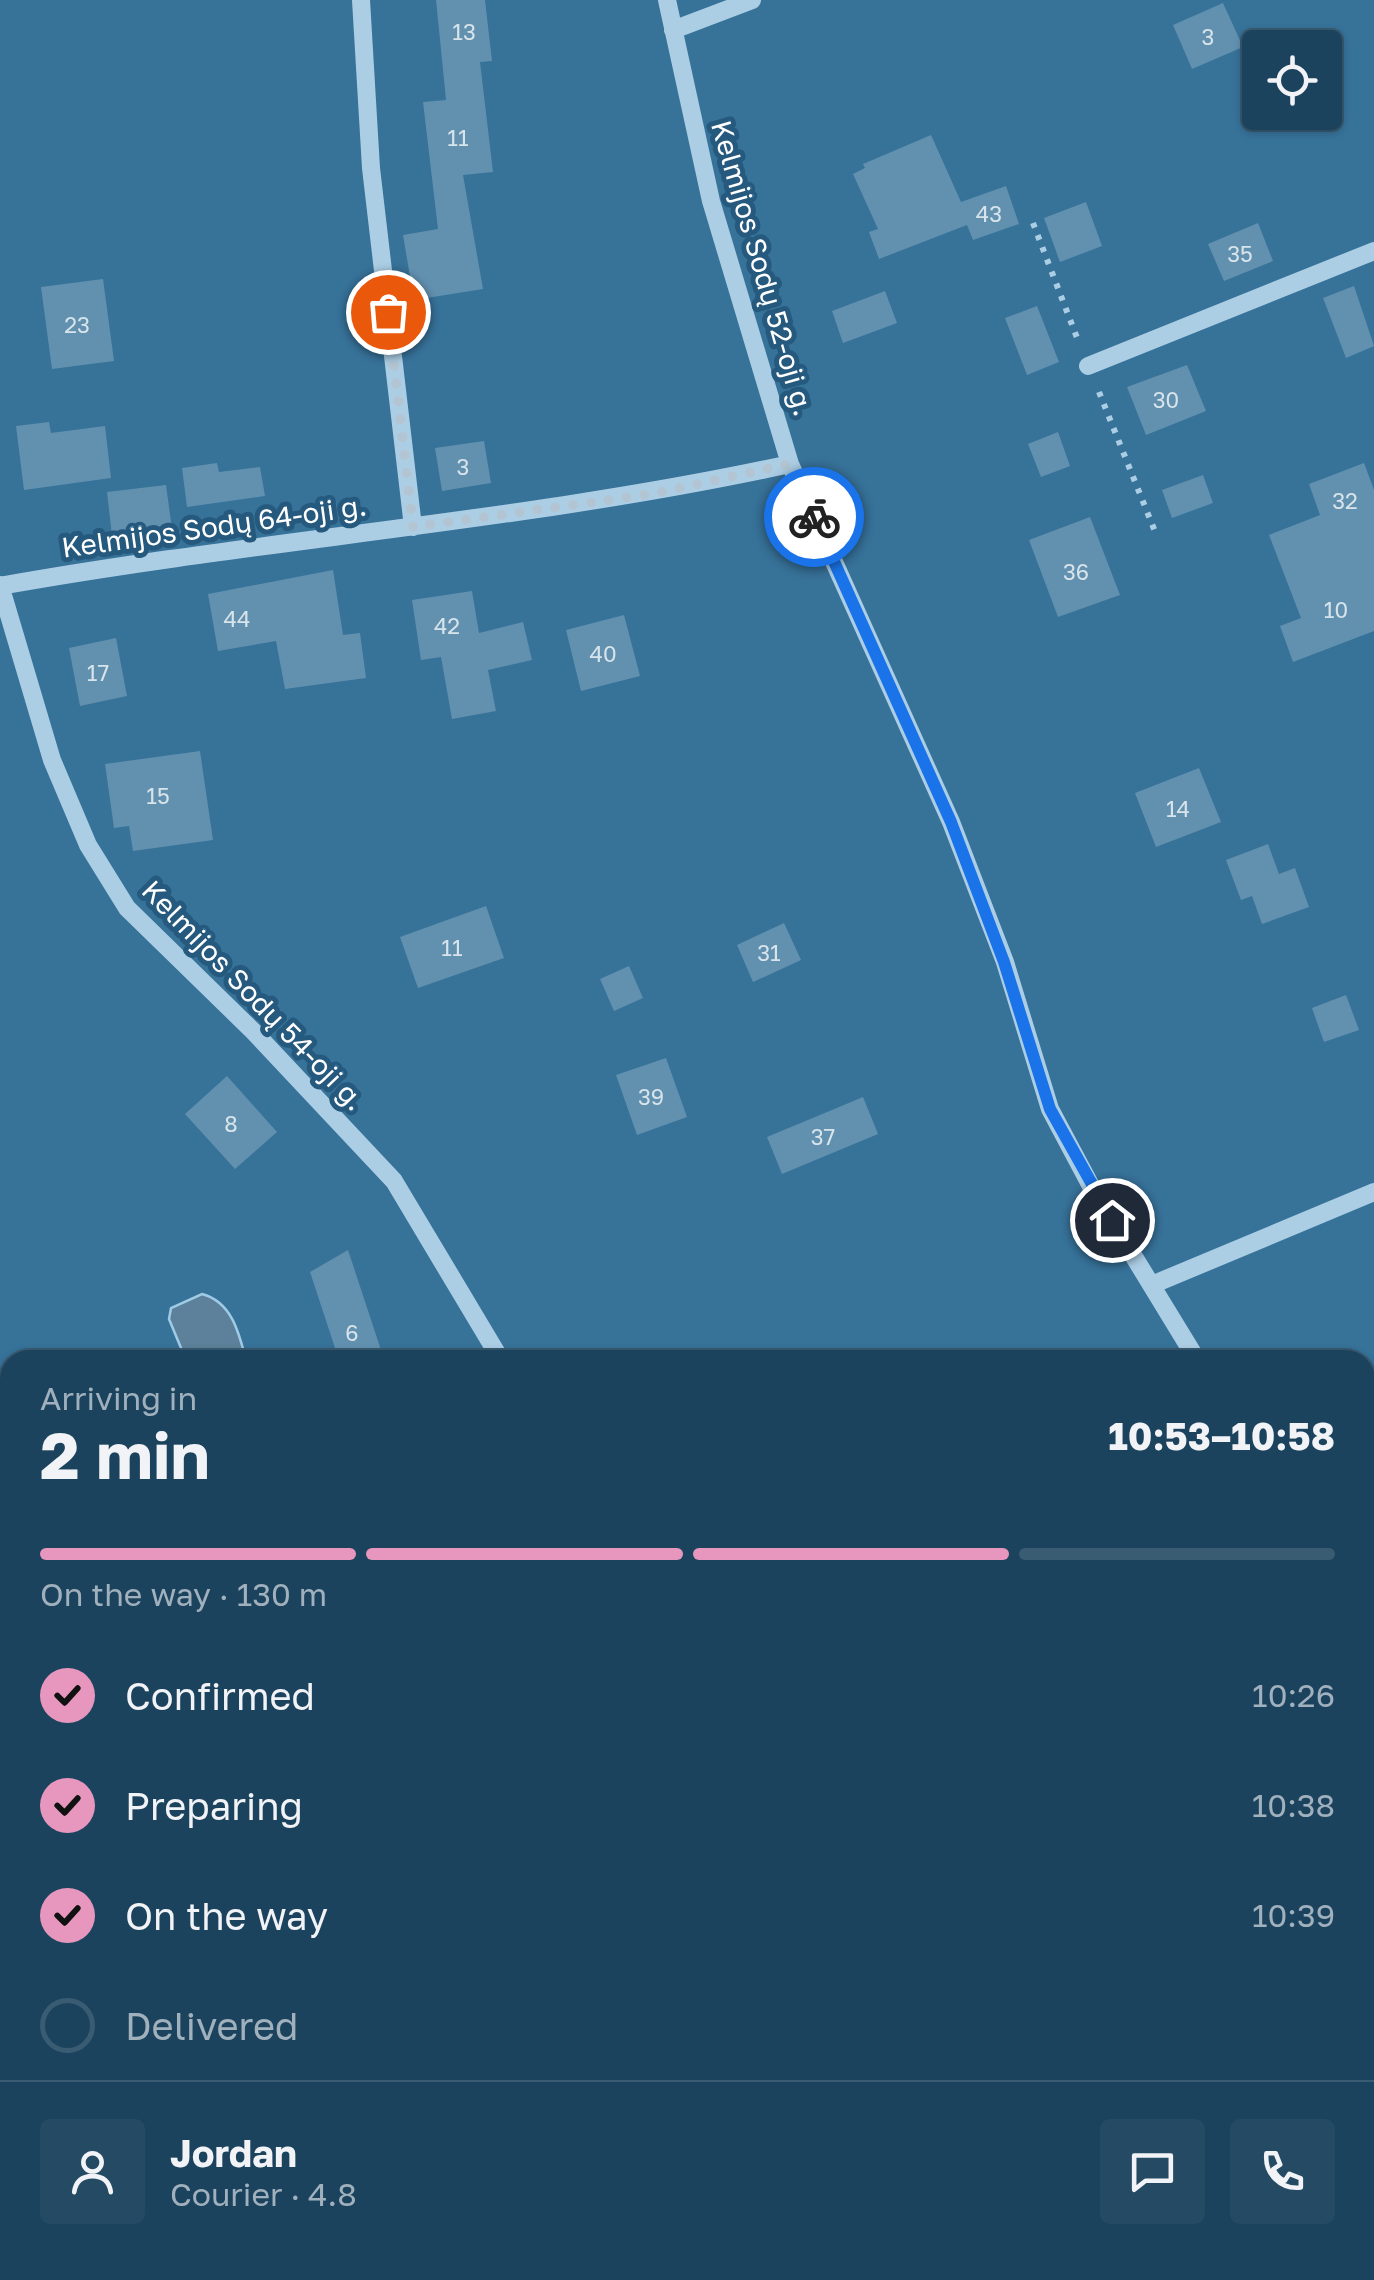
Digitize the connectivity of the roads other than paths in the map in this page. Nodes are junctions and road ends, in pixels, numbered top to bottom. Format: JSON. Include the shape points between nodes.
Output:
{"nodes":[{"id":1,"x":360,"y":0,"type":"edge"},
{"id":2,"x":667,"y":0,"type":"edge"},
{"id":3,"x":752,"y":0,"type":"edge"},
{"id":4,"x":672,"y":30,"type":"junction"},
{"id":5,"x":1374,"y":251,"type":"edge"},
{"id":6,"x":1088,"y":366,"type":"dead end"},
{"id":7,"x":790,"y":464,"type":"junction"},
{"id":8,"x":413,"y":527,"type":"junction"},
{"id":9,"x":0,"y":585,"type":"edge"},
{"id":10,"x":1374,"y":1192,"type":"edge"},
{"id":11,"x":1154,"y":1284,"type":"junction"},
{"id":12,"x":494,"y":1350,"type":"edge"},
{"id":13,"x":1192,"y":1350,"type":"edge"}],
"edges":[{"from":1,"to":8,"type":"street","via":[[371,168]]},
{"from":2,"to":4,"type":"street","name":"Kelmijos Sodų 52-oji g."},
{"from":3,"to":4,"type":"street"},
{"from":4,"to":7,"type":"street","name":"Kelmijos Sodų 52-oji g.","via":[[711,201]]},
{"from":5,"to":6,"type":"street"},
{"from":7,"to":8,"type":"street","name":"Kelmijos Sodų 64-oji g.","via":[[652,494]]},
{"from":7,"to":11,"type":"street","name":"Kelmijos Sodų 52-oji g.","via":[[951,822],[1050,1109]]},
{"from":8,"to":9,"type":"street","name":"Kelmijos Sodų 64-oji g."},
{"from":9,"to":12,"type":"street","name":"Kelmijos Sodų 54-oji g.","via":[[52,760],[88,845],[127,908],[394,1181]]},
{"from":10,"to":11,"type":"street"},
{"from":11,"to":13,"type":"street","name":"Kelmijos Sodų 52-oji g."}]}
